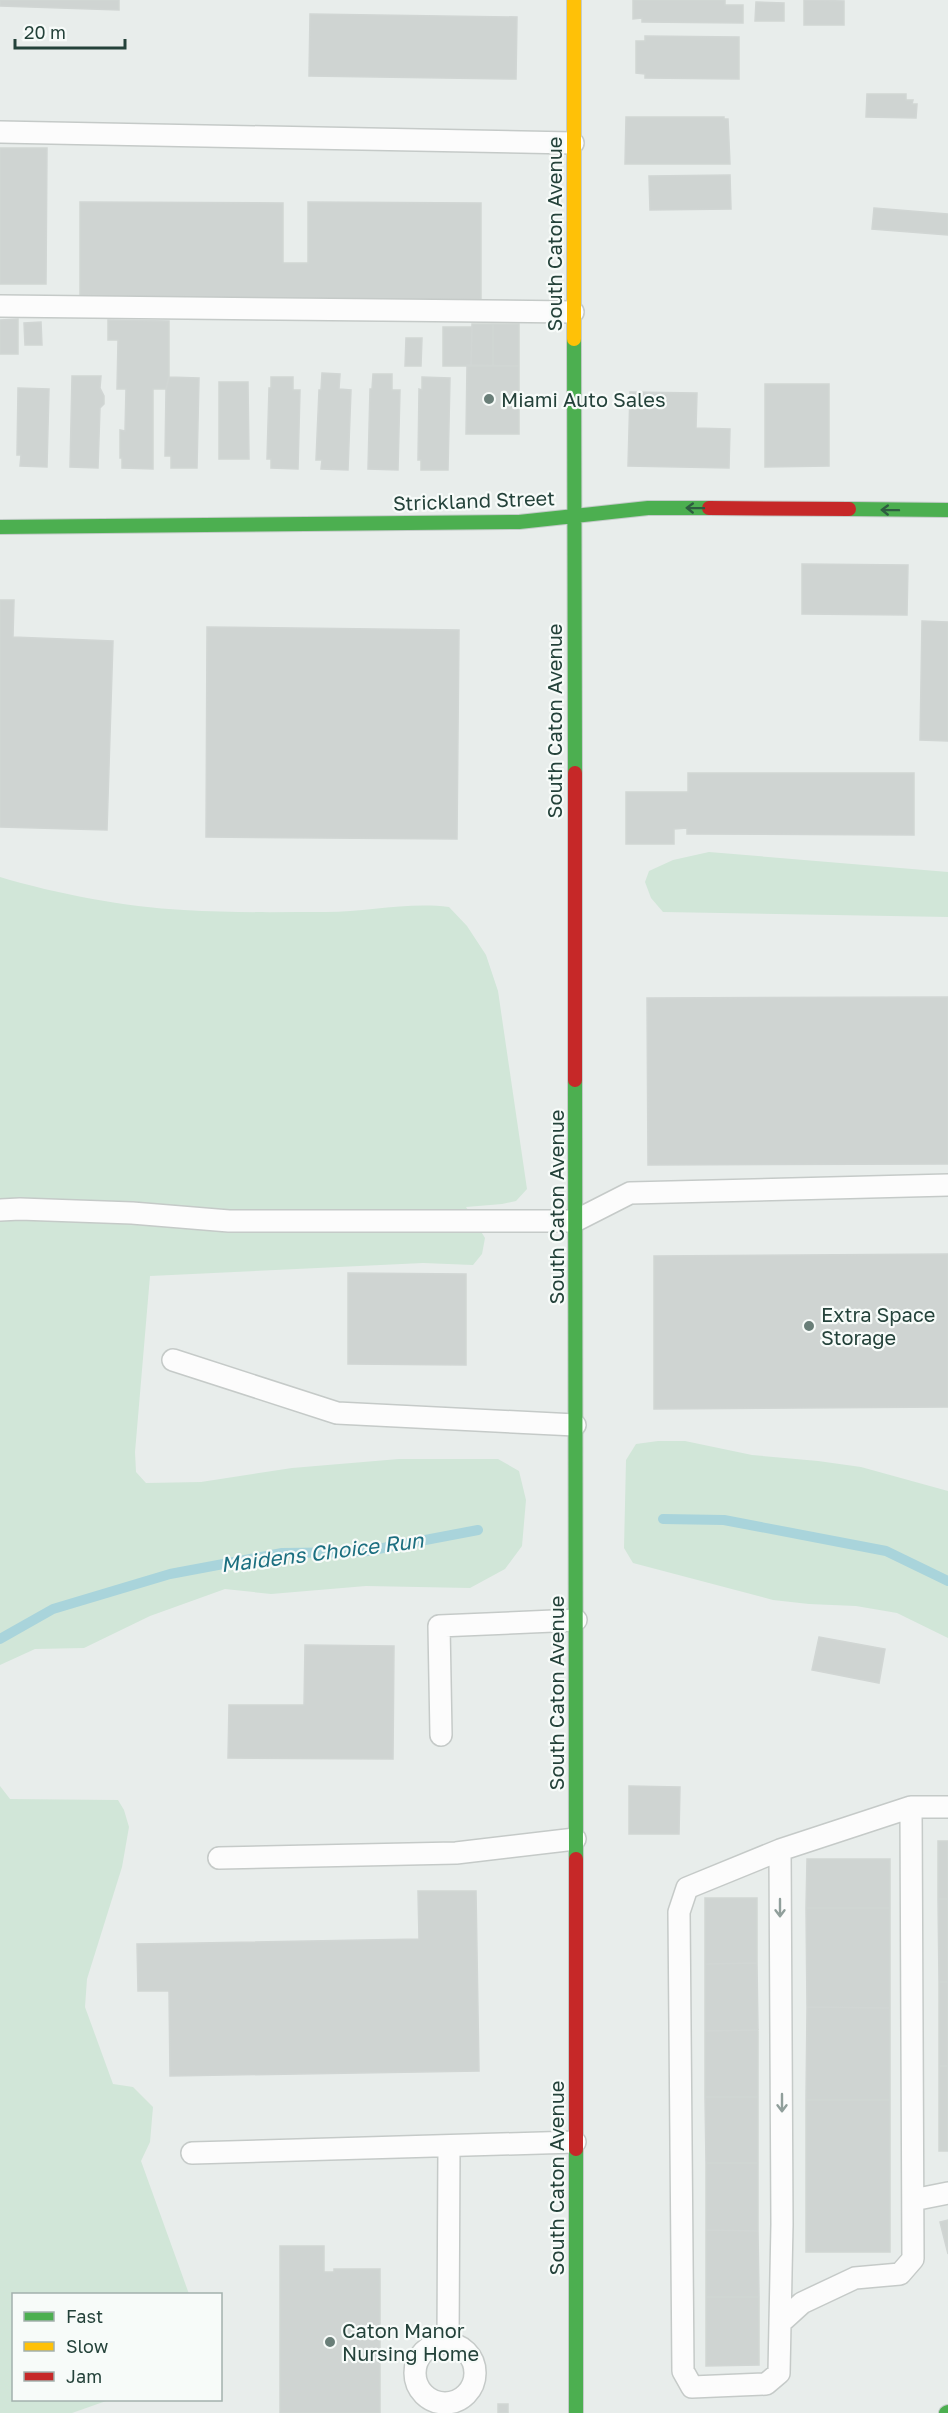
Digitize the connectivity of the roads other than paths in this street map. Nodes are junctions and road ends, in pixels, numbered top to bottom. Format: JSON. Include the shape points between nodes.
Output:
{"nodes":[{"id":1,"x":574,"y":0,"type":"edge"},
{"id":2,"x":0,"y":132,"type":"edge"},
{"id":3,"x":573,"y":143,"type":"junction"},
{"id":4,"x":0,"y":306,"type":"edge"},
{"id":5,"x":573,"y":312,"type":"junction"},
{"id":6,"x":948,"y":510,"type":"edge"},
{"id":7,"x":574,"y":515,"type":"junction"},
{"id":8,"x":0,"y":527,"type":"edge"},
{"id":9,"x":948,"y":1185,"type":"edge"},
{"id":10,"x":0,"y":1210,"type":"edge"},
{"id":11,"x":575,"y":1221,"type":"junction"},
{"id":12,"x":173,"y":1360,"type":"dead end"},
{"id":13,"x":575,"y":1425,"type":"junction"},
{"id":14,"x":576,"y":1620,"type":"junction"},
{"id":15,"x":441,"y":1735,"type":"dead end"},
{"id":16,"x":911,"y":1807,"type":"junction"},
{"id":17,"x":948,"y":1807,"type":"edge"},
{"id":18,"x":575,"y":1839,"type":"junction"},
{"id":19,"x":780,"y":1850,"type":"junction"},
{"id":20,"x":219,"y":1858,"type":"dead end"},
{"id":21,"x":575,"y":2142,"type":"junction"},
{"id":22,"x":449,"y":2146,"type":"junction"},
{"id":23,"x":192,"y":2153,"type":"dead end"},
{"id":24,"x":948,"y":2193,"type":"edge"},
{"id":25,"x":913,"y":2200,"type":"junction"},
{"id":26,"x":780,"y":2323,"type":"junction"},
{"id":27,"x":448,"y":2343,"type":"dead end"},
{"id":28,"x":576,"y":2413,"type":"edge"}],
"edges":[{"from":1,"to":3,"type":"main road","name":"South Caton Avenue"},
{"from":2,"to":3,"type":"lane"},
{"from":3,"to":5,"type":"main road","name":"South Caton Avenue"},
{"from":4,"to":5,"type":"lane"},
{"from":5,"to":7,"type":"main road","name":"South Caton Avenue"},
{"from":6,"to":7,"type":"main road","name":"Strickland Street","one_way":true,"via":[[648,508]]},
{"from":7,"to":8,"type":"main road","name":"Strickland Street","via":[[519,522]]},
{"from":7,"to":11,"type":"main road","name":"South Caton Avenue"},
{"from":9,"to":11,"type":"lane","via":[[630,1193]]},
{"from":10,"to":11,"type":"lane","via":[[132,1212],[229,1221]]},
{"from":11,"to":13,"type":"main road","name":"South Caton Avenue"},
{"from":12,"to":13,"type":"lane","via":[[337,1413]]},
{"from":13,"to":14,"type":"main road","name":"South Caton Avenue"},
{"from":14,"to":15,"type":"lane","via":[[439,1626]]},
{"from":14,"to":18,"type":"main road","name":"South Caton Avenue"},
{"from":16,"to":17,"type":"lane"},
{"from":16,"to":19,"type":"lane"},
{"from":16,"to":25,"type":"lane"},
{"from":18,"to":20,"type":"lane","via":[[456,1852]]},
{"from":18,"to":21,"type":"main road","name":"South Caton Avenue"},
{"from":19,"to":26,"type":"lane","one_way":true},
{"from":19,"to":26,"type":"lane","via":[[687,1888],[679,1912],[683,2371],[692,2387],[766,2384],[779,2373]]},
{"from":21,"to":22,"type":"lane"},
{"from":21,"to":28,"type":"main road","name":"South Caton Avenue"},
{"from":22,"to":23,"type":"lane"},
{"from":22,"to":27,"type":"lane"},
{"from":24,"to":25,"type":"lane"},
{"from":25,"to":26,"type":"lane","via":[[913,2259],[900,2274],[855,2278],[802,2303]]}]}
